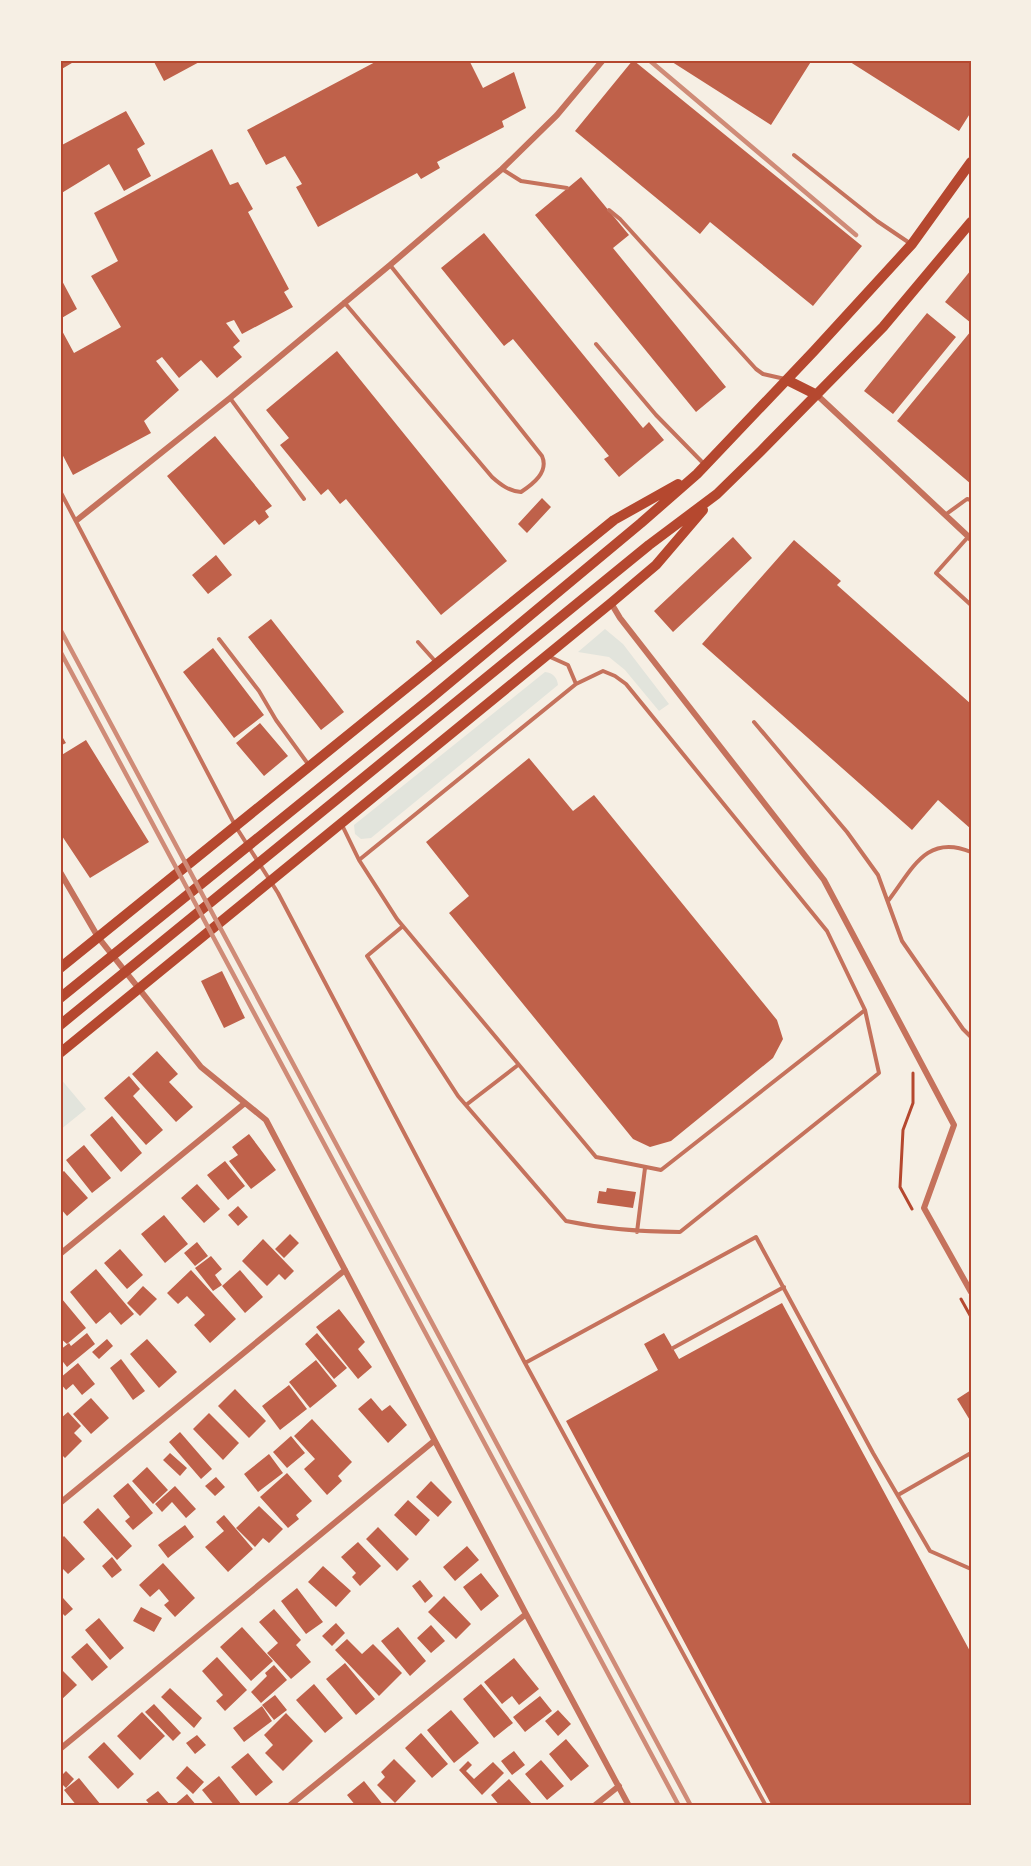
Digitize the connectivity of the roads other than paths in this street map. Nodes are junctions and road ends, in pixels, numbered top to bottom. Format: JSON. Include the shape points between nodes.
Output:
{"nodes":[{"id":1,"x":603,"y":60,"type":"edge"},
{"id":2,"x":794,"y":155,"type":"dead end"},
{"id":3,"x":971,"y":162,"type":"edge"},
{"id":4,"x":502,"y":169,"type":"junction"},
{"id":5,"x":567,"y":188,"type":"dead end"},
{"id":6,"x":609,"y":210,"type":"dead end"},
{"id":7,"x":971,"y":222,"type":"edge"},
{"id":8,"x":912,"y":244,"type":"junction"},
{"id":9,"x":390,"y":265,"type":"junction"},
{"id":10,"x":344,"y":302,"type":"junction"},
{"id":11,"x":596,"y":344,"type":"dead end"},
{"id":12,"x":787,"y":380,"type":"junction"},
{"id":13,"x":817,"y":395,"type":"junction"},
{"id":14,"x":230,"y":398,"type":"junction"},
{"id":15,"x":705,"y":465,"type":"junction"},
{"id":16,"x":697,"y":474,"type":"junction"},
{"id":17,"x":60,"y":491,"type":"edge"},
{"id":18,"x":717,"y":494,"type":"junction"},
{"id":19,"x":304,"y":499,"type":"dead end"},
{"id":20,"x":971,"y":500,"type":"edge"},
{"id":21,"x":945,"y":515,"type":"junction"},
{"id":22,"x":76,"y":520,"type":"junction"},
{"id":23,"x":970,"y":538,"type":"edge"},
{"id":24,"x":611,"y":603,"type":"junction"},
{"id":25,"x":971,"y":605,"type":"edge"},
{"id":26,"x":219,"y":639,"type":"dead end"},
{"id":27,"x":418,"y":642,"type":"dead end"},
{"id":28,"x":547,"y":655,"type":"junction"},
{"id":29,"x":438,"y":664,"type":"junction"},
{"id":30,"x":576,"y":684,"type":"junction"},
{"id":31,"x":754,"y":722,"type":"dead end"},
{"id":32,"x":310,"y":767,"type":"junction"},
{"id":33,"x":341,"y":823,"type":"junction"},
{"id":34,"x":236,"y":827,"type":"junction"},
{"id":35,"x":971,"y":852,"type":"edge"},
{"id":36,"x":359,"y":860,"type":"junction"},
{"id":37,"x":60,"y":872,"type":"edge"},
{"id":38,"x":271,"y":880,"type":"junction"},
{"id":39,"x":888,"y":901,"type":"junction"},
{"id":40,"x":403,"y":926,"type":"junction"},
{"id":41,"x":98,"y":938,"type":"junction"},
{"id":42,"x":60,"y":968,"type":"edge"},
{"id":43,"x":138,"y":990,"type":"junction"},
{"id":44,"x":60,"y":998,"type":"edge"},
{"id":45,"x":865,"y":1010,"type":"junction"},
{"id":46,"x":60,"y":1025,"type":"edge"},
{"id":47,"x":971,"y":1038,"type":"edge"},
{"id":48,"x":60,"y":1053,"type":"edge"},
{"id":49,"x":518,"y":1065,"type":"junction"},
{"id":50,"x":245,"y":1103,"type":"junction"},
{"id":51,"x":466,"y":1105,"type":"junction"},
{"id":52,"x":645,"y":1168,"type":"junction"},
{"id":53,"x":637,"y":1232,"type":"junction"},
{"id":54,"x":60,"y":1254,"type":"edge"},
{"id":55,"x":345,"y":1270,"type":"junction"},
{"id":56,"x":784,"y":1287,"type":"junction"},
{"id":57,"x":971,"y":1292,"type":"edge"},
{"id":58,"x":673,"y":1348,"type":"dead end"},
{"id":59,"x":525,"y":1363,"type":"junction"},
{"id":60,"x":434,"y":1441,"type":"junction"},
{"id":61,"x":971,"y":1453,"type":"edge"},
{"id":62,"x":898,"y":1496,"type":"junction"},
{"id":63,"x":60,"y":1503,"type":"edge"},
{"id":64,"x":971,"y":1569,"type":"edge"},
{"id":65,"x":526,"y":1614,"type":"junction"},
{"id":66,"x":60,"y":1749,"type":"edge"},
{"id":67,"x":619,"y":1786,"type":"junction"},
{"id":68,"x":289,"y":1806,"type":"edge"},
{"id":69,"x":594,"y":1806,"type":"edge"},
{"id":70,"x":629,"y":1806,"type":"edge"},
{"id":71,"x":766,"y":1806,"type":"edge"}],
"edges":[{"from":1,"to":4,"type":"street","via":[[557,115]]},
{"from":2,"to":8,"type":"lane"},
{"from":3,"to":8,"type":"main road"},
{"from":4,"to":5,"type":"lane","via":[[521,181]]},
{"from":4,"to":9,"type":"street"},
{"from":6,"to":12,"type":"lane","via":[[756,369]]},
{"from":7,"to":13,"type":"main road","via":[[883,327]]},
{"from":8,"to":12,"type":"main road"},
{"from":9,"to":10,"type":"street"},
{"from":9,"to":10,"type":"lane","via":[[542,456],[540,476],[528,487],[514,492],[492,477]]},
{"from":10,"to":14,"type":"street"},
{"from":11,"to":15,"type":"lane"},
{"from":12,"to":13,"type":"main road"},
{"from":12,"to":15,"type":"main road"},
{"from":13,"to":18,"type":"main road"},
{"from":13,"to":21,"type":"street"},
{"from":14,"to":19,"type":"lane"},
{"from":14,"to":22,"type":"street"},
{"from":15,"to":16,"type":"main road"},
{"from":16,"to":29,"type":"main road","via":[[614,520]]},
{"from":16,"to":44,"type":"main road","via":[[431,698]]},
{"from":17,"to":22,"type":"lane"},
{"from":18,"to":24,"type":"main road","via":[[656,565]]},
{"from":18,"to":46,"type":"main road","via":[[649,545]]},
{"from":20,"to":21,"type":"lane"},
{"from":21,"to":23,"type":"street"},
{"from":22,"to":34,"type":"lane"},
{"from":23,"to":25,"type":"lane","via":[[936,573]]},
{"from":24,"to":28,"type":"main road"},
{"from":24,"to":57,"type":"street","via":[[824,880],[954,1125],[924,1208]]},
{"from":26,"to":32,"type":"lane"},
{"from":27,"to":29,"type":"lane"},
{"from":28,"to":30,"type":"lane","via":[[568,665]]},
{"from":28,"to":33,"type":"main road"},
{"from":29,"to":32,"type":"main road"},
{"from":30,"to":36,"type":"lane"},
{"from":30,"to":45,"type":"lane","via":[[603,671],[626,684],[827,930]]},
{"from":31,"to":39,"type":"lane","via":[[847,832],[878,875]]},
{"from":32,"to":34,"type":"main road"},
{"from":33,"to":36,"type":"lane"},
{"from":33,"to":38,"type":"main road"},
{"from":34,"to":38,"type":"lane"},
{"from":34,"to":41,"type":"main road"},
{"from":35,"to":39,"type":"lane","via":[[942,845],[926,853]]},
{"from":36,"to":40,"type":"lane"},
{"from":37,"to":41,"type":"street"},
{"from":38,"to":43,"type":"main road"},
{"from":38,"to":59,"type":"lane"},
{"from":39,"to":47,"type":"lane","via":[[902,941]]},
{"from":40,"to":49,"type":"lane"},
{"from":40,"to":51,"type":"lane","via":[[367,956]]},
{"from":41,"to":42,"type":"main road"},
{"from":41,"to":43,"type":"street"},
{"from":43,"to":48,"type":"main road"},
{"from":43,"to":50,"type":"street","via":[[201,1066]]},
{"from":45,"to":52,"type":"lane","via":[[661,1170]]},
{"from":45,"to":53,"type":"lane","via":[[879,1073],[680,1232]]},
{"from":49,"to":51,"type":"lane"},
{"from":49,"to":52,"type":"lane","via":[[596,1157]]},
{"from":50,"to":54,"type":"street"},
{"from":50,"to":55,"type":"street","via":[[266,1120]]},
{"from":51,"to":53,"type":"lane","via":[[566,1221]]},
{"from":52,"to":53,"type":"lane"},
{"from":55,"to":60,"type":"street"},
{"from":55,"to":63,"type":"street"},
{"from":56,"to":58,"type":"lane"},
{"from":56,"to":59,"type":"lane","via":[[756,1237]]},
{"from":56,"to":62,"type":"lane"},
{"from":59,"to":71,"type":"lane"},
{"from":60,"to":65,"type":"street"},
{"from":60,"to":66,"type":"street"},
{"from":61,"to":62,"type":"lane"},
{"from":62,"to":64,"type":"lane","via":[[930,1551]]},
{"from":65,"to":67,"type":"street"},
{"from":65,"to":68,"type":"street"},
{"from":67,"to":69,"type":"street"},
{"from":67,"to":70,"type":"street"}]}
